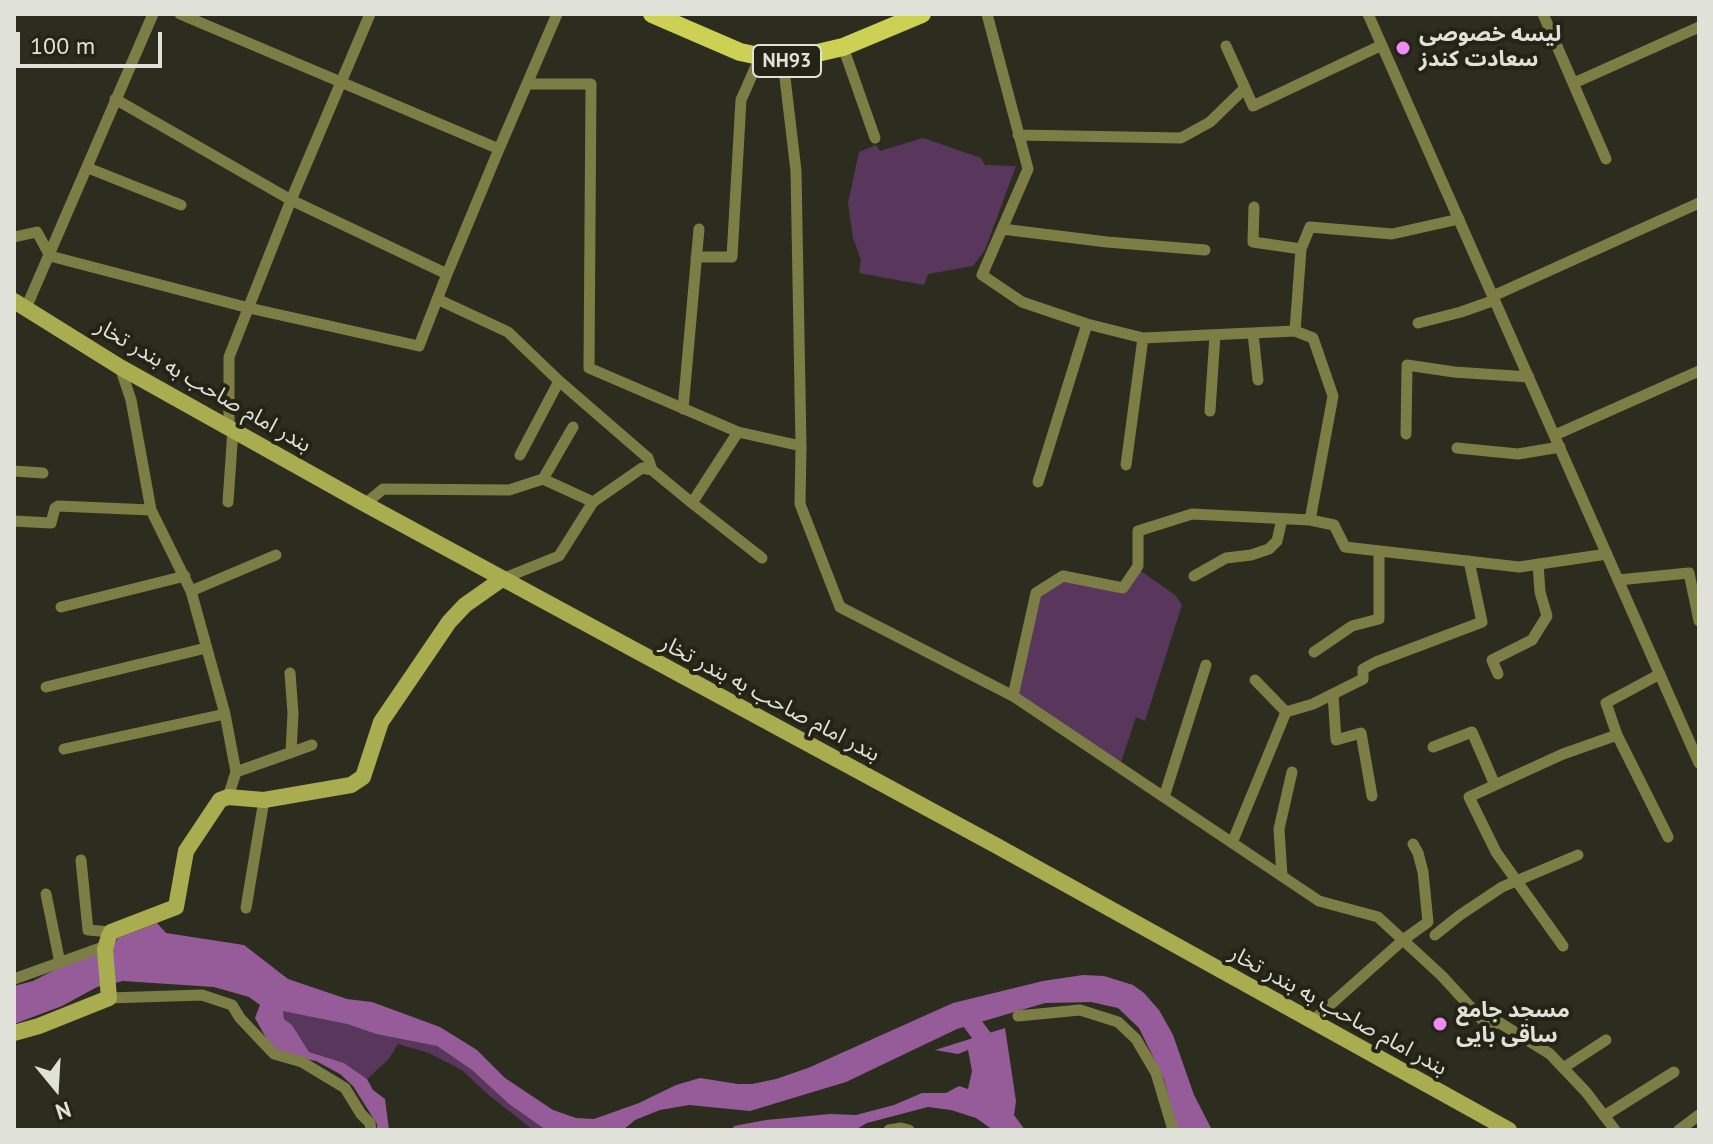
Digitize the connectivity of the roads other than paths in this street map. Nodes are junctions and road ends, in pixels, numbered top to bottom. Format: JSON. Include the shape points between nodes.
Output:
{"nodes":[{"id":1,"x":153,"y":14,"type":"edge"},
{"id":2,"x":180,"y":14,"type":"edge"},
{"id":3,"x":370,"y":14,"type":"edge"},
{"id":4,"x":557,"y":14,"type":"edge"},
{"id":5,"x":652,"y":14,"type":"edge"},
{"id":6,"x":922,"y":14,"type":"edge"},
{"id":7,"x":987,"y":14,"type":"edge"},
{"id":8,"x":1368,"y":14,"type":"edge"},
{"id":9,"x":1543,"y":14,"type":"edge"},
{"id":10,"x":1699,"y":27,"type":"edge"},
{"id":11,"x":1382,"y":45,"type":"junction"},
{"id":12,"x":1226,"y":46,"type":"dead end"},
{"id":13,"x":843,"y":47,"type":"junction"},
{"id":14,"x":760,"y":57,"type":"junction"},
{"id":15,"x":783,"y":61,"type":"junction"},
{"id":16,"x":340,"y":82,"type":"junction"},
{"id":17,"x":1574,"y":83,"type":"junction"},
{"id":18,"x":527,"y":84,"type":"junction"},
{"id":19,"x":1245,"y":88,"type":"junction"},
{"id":20,"x":115,"y":99,"type":"junction"},
{"id":21,"x":1018,"y":135,"type":"junction"},
{"id":22,"x":875,"y":138,"type":"dead end"},
{"id":23,"x":499,"y":149,"type":"junction"},
{"id":24,"x":1606,"y":159,"type":"dead end"},
{"id":25,"x":88,"y":168,"type":"junction"},
{"id":26,"x":291,"y":200,"type":"junction"},
{"id":27,"x":1699,"y":203,"type":"edge"},
{"id":28,"x":181,"y":205,"type":"dead end"},
{"id":29,"x":1254,"y":207,"type":"dead end"},
{"id":30,"x":1459,"y":219,"type":"junction"},
{"id":31,"x":699,"y":229,"type":"dead end"},
{"id":32,"x":1002,"y":229,"type":"junction"},
{"id":33,"x":14,"y":237,"type":"edge"},
{"id":34,"x":1301,"y":249,"type":"junction"},
{"id":35,"x":1205,"y":250,"type":"dead end"},
{"id":36,"x":50,"y":256,"type":"junction"},
{"id":37,"x":696,"y":257,"type":"junction"},
{"id":38,"x":447,"y":274,"type":"junction"},
{"id":39,"x":1494,"y":298,"type":"junction"},
{"id":40,"x":437,"y":299,"type":"junction"},
{"id":41,"x":18,"y":307,"type":"edge"},
{"id":42,"x":249,"y":308,"type":"junction"},
{"id":43,"x":1418,"y":323,"type":"dead end"},
{"id":44,"x":1087,"y":324,"type":"junction"},
{"id":45,"x":1295,"y":331,"type":"junction"},
{"id":46,"x":1253,"y":333,"type":"junction"},
{"id":47,"x":1215,"y":335,"type":"junction"},
{"id":48,"x":1143,"y":338,"type":"junction"},
{"id":49,"x":120,"y":367,"type":"junction"},
{"id":50,"x":1699,"y":371,"type":"edge"},
{"id":51,"x":1529,"y":377,"type":"junction"},
{"id":52,"x":1258,"y":380,"type":"dead end"},
{"id":53,"x":559,"y":381,"type":"junction"},
{"id":54,"x":683,"y":409,"type":"junction"},
{"id":55,"x":1210,"y":411,"type":"dead end"},
{"id":56,"x":573,"y":427,"type":"dead end"},
{"id":57,"x":231,"y":428,"type":"junction"},
{"id":58,"x":738,"y":432,"type":"junction"},
{"id":59,"x":1406,"y":434,"type":"dead end"},
{"id":60,"x":1557,"y":441,"type":"junction"},
{"id":61,"x":801,"y":446,"type":"junction"},
{"id":62,"x":1457,"y":448,"type":"dead end"},
{"id":63,"x":520,"y":455,"type":"dead end"},
{"id":64,"x":1126,"y":465,"type":"dead end"},
{"id":65,"x":652,"y":470,"type":"junction"},
{"id":66,"x":14,"y":471,"type":"edge"},
{"id":67,"x":43,"y":473,"type":"dead end"},
{"id":68,"x":543,"y":479,"type":"junction"},
{"id":69,"x":1038,"y":482,"type":"dead end"},
{"id":70,"x":228,"y":502,"type":"dead end"},
{"id":71,"x":593,"y":502,"type":"junction"},
{"id":72,"x":692,"y":503,"type":"junction"},
{"id":73,"x":365,"y":504,"type":"junction"},
{"id":74,"x":151,"y":510,"type":"junction"},
{"id":75,"x":1282,"y":519,"type":"junction"},
{"id":76,"x":1310,"y":520,"type":"junction"},
{"id":77,"x":14,"y":521,"type":"edge"},
{"id":78,"x":1379,"y":551,"type":"junction"},
{"id":79,"x":1607,"y":554,"type":"junction"},
{"id":80,"x":276,"y":555,"type":"dead end"},
{"id":81,"x":762,"y":558,"type":"dead end"},
{"id":82,"x":1469,"y":561,"type":"junction"},
{"id":83,"x":1538,"y":564,"type":"junction"},
{"id":84,"x":1694,"y":572,"type":"edge"},
{"id":85,"x":185,"y":576,"type":"junction"},
{"id":86,"x":1194,"y":576,"type":"dead end"},
{"id":87,"x":502,"y":579,"type":"junction"},
{"id":88,"x":1618,"y":580,"type":"junction"},
{"id":89,"x":191,"y":591,"type":"junction"},
{"id":90,"x":61,"y":607,"type":"dead end"},
{"id":91,"x":1699,"y":621,"type":"edge"},
{"id":92,"x":206,"y":648,"type":"junction"},
{"id":93,"x":1314,"y":652,"type":"dead end"},
{"id":94,"x":1206,"y":665,"type":"dead end"},
{"id":95,"x":290,"y":673,"type":"dead end"},
{"id":96,"x":1498,"y":674,"type":"dead end"},
{"id":97,"x":1660,"y":674,"type":"junction"},
{"id":98,"x":1255,"y":680,"type":"dead end"},
{"id":99,"x":46,"y":687,"type":"dead end"},
{"id":100,"x":1333,"y":694,"type":"junction"},
{"id":101,"x":1013,"y":696,"type":"junction"},
{"id":102,"x":1286,"y":712,"type":"junction"},
{"id":103,"x":225,"y":714,"type":"junction"},
{"id":104,"x":1617,"y":735,"type":"junction"},
{"id":105,"x":312,"y":745,"type":"dead end"},
{"id":106,"x":1433,"y":747,"type":"dead end"},
{"id":107,"x":64,"y":749,"type":"dead end"},
{"id":108,"x":1696,"y":749,"type":"edge"},
{"id":109,"x":291,"y":753,"type":"junction"},
{"id":110,"x":1699,"y":763,"type":"edge"},
{"id":111,"x":236,"y":772,"type":"junction"},
{"id":112,"x":1292,"y":772,"type":"dead end"},
{"id":113,"x":1495,"y":785,"type":"junction"},
{"id":114,"x":1372,"y":796,"type":"dead end"},
{"id":115,"x":228,"y":797,"type":"junction"},
{"id":116,"x":1164,"y":797,"type":"junction"},
{"id":117,"x":264,"y":800,"type":"junction"},
{"id":118,"x":1668,"y":837,"type":"dead end"},
{"id":119,"x":1232,"y":843,"type":"junction"},
{"id":120,"x":1413,"y":844,"type":"dead end"},
{"id":121,"x":1578,"y":855,"type":"dead end"},
{"id":122,"x":81,"y":860,"type":"dead end"},
{"id":123,"x":1282,"y":876,"type":"junction"},
{"id":124,"x":1517,"y":881,"type":"junction"},
{"id":125,"x":46,"y":894,"type":"dead end"},
{"id":126,"x":246,"y":908,"type":"dead end"},
{"id":127,"x":1435,"y":935,"type":"dead end"},
{"id":128,"x":1403,"y":940,"type":"junction"},
{"id":129,"x":108,"y":942,"type":"junction"},
{"id":130,"x":1563,"y":946,"type":"dead end"},
{"id":131,"x":60,"y":963,"type":"junction"},
{"id":132,"x":14,"y":979,"type":"edge"},
{"id":133,"x":109,"y":993,"type":"junction"},
{"id":134,"x":1018,"y":1016,"type":"dead end"},
{"id":135,"x":1311,"y":1022,"type":"junction"},
{"id":136,"x":14,"y":1033,"type":"edge"},
{"id":137,"x":1606,"y":1040,"type":"dead end"},
{"id":138,"x":1563,"y":1068,"type":"junction"},
{"id":139,"x":1674,"y":1072,"type":"dead end"},
{"id":140,"x":1699,"y":1115,"type":"edge"},
{"id":141,"x":1604,"y":1116,"type":"junction"},
{"id":142,"x":371,"y":1130,"type":"edge"},
{"id":143,"x":889,"y":1130,"type":"edge"},
{"id":144,"x":909,"y":1130,"type":"edge"},
{"id":145,"x":1173,"y":1130,"type":"edge"},
{"id":146,"x":1509,"y":1130,"type":"edge"},
{"id":147,"x":1615,"y":1130,"type":"edge"},
{"id":148,"x":1679,"y":1130,"type":"edge"}],
"edges":[{"from":1,"to":20,"type":"street"},
{"from":2,"to":16,"type":"street"},
{"from":3,"to":16,"type":"street"},
{"from":4,"to":18,"type":"street"},
{"from":5,"to":14,"type":"main road","number":"NH93"},
{"from":6,"to":13,"type":"main road","number":"NH93"},
{"from":7,"to":21,"type":"street"},
{"from":8,"to":11,"type":"street"},
{"from":9,"to":17,"type":"street"},
{"from":10,"to":17,"type":"street"},
{"from":11,"to":19,"type":"street","via":[[1253,106]]},
{"from":11,"to":30,"type":"street"},
{"from":12,"to":19,"type":"street"},
{"from":13,"to":15,"type":"main road","number":"NH93"},
{"from":13,"to":22,"type":"street"},
{"from":14,"to":15,"type":"main road","number":"NH93"},
{"from":14,"to":37,"type":"street","via":[[741,100],[732,257]]},
{"from":15,"to":61,"type":"street","via":[[796,171]]},
{"from":16,"to":23,"type":"street"},
{"from":16,"to":26,"type":"street"},
{"from":17,"to":24,"type":"street"},
{"from":18,"to":23,"type":"street"},
{"from":18,"to":54,"type":"street","via":[[591,84],[589,368]]},
{"from":19,"to":21,"type":"street","via":[[1210,122],[1181,138]]},
{"from":20,"to":25,"type":"street"},
{"from":20,"to":26,"type":"street"},
{"from":21,"to":32,"type":"street","via":[[1028,169]]},
{"from":23,"to":38,"type":"street"},
{"from":25,"to":28,"type":"street"},
{"from":25,"to":36,"type":"street"},
{"from":26,"to":38,"type":"street"},
{"from":26,"to":42,"type":"street"},
{"from":27,"to":39,"type":"street"},
{"from":29,"to":34,"type":"street","via":[[1253,242]]},
{"from":30,"to":34,"type":"street","via":[[1392,234],[1310,227]]},
{"from":30,"to":39,"type":"street"},
{"from":31,"to":37,"type":"street"},
{"from":32,"to":35,"type":"street"},
{"from":32,"to":44,"type":"street","via":[[984,277],[1022,302]]},
{"from":33,"to":36,"type":"street","via":[[37,232]]},
{"from":34,"to":45,"type":"street"},
{"from":36,"to":41,"type":"street"},
{"from":36,"to":42,"type":"street"},
{"from":37,"to":54,"type":"street"},
{"from":38,"to":40,"type":"street"},
{"from":39,"to":43,"type":"street"},
{"from":39,"to":51,"type":"street"},
{"from":40,"to":42,"type":"street","via":[[419,346]]},
{"from":40,"to":53,"type":"street","via":[[508,332]]},
{"from":41,"to":49,"type":"main road","name":"بندر امام صاحب به بندر تخار"},
{"from":42,"to":57,"type":"street","via":[[229,357]]},
{"from":44,"to":48,"type":"street"},
{"from":44,"to":69,"type":"street"},
{"from":45,"to":46,"type":"street"},
{"from":45,"to":76,"type":"street","via":[[1313,338],[1333,396]]},
{"from":46,"to":47,"type":"street"},
{"from":46,"to":52,"type":"street"},
{"from":47,"to":48,"type":"street"},
{"from":47,"to":55,"type":"street"},
{"from":48,"to":64,"type":"street"},
{"from":49,"to":57,"type":"main road","name":"بندر امام صاحب به بندر تخار"},
{"from":49,"to":74,"type":"street"},
{"from":50,"to":60,"type":"street"},
{"from":51,"to":59,"type":"street","via":[[1407,365]]},
{"from":51,"to":60,"type":"street"},
{"from":53,"to":63,"type":"street"},
{"from":53,"to":65,"type":"street","via":[[648,458]]},
{"from":54,"to":58,"type":"street"},
{"from":56,"to":68,"type":"street"},
{"from":57,"to":70,"type":"street"},
{"from":57,"to":73,"type":"main road","name":"بندر امام صاحب به بندر تخار"},
{"from":58,"to":61,"type":"street"},
{"from":58,"to":72,"type":"street"},
{"from":60,"to":62,"type":"street","via":[[1518,454]]},
{"from":60,"to":79,"type":"street"},
{"from":61,"to":101,"type":"street","via":[[800,504],[840,607]]},
{"from":65,"to":71,"type":"street","via":[[642,468]]},
{"from":65,"to":72,"type":"street"},
{"from":66,"to":67,"type":"street"},
{"from":68,"to":71,"type":"street"},
{"from":68,"to":73,"type":"street","via":[[509,490],[383,489]]},
{"from":71,"to":87,"type":"street","via":[[559,556]]},
{"from":72,"to":81,"type":"street"},
{"from":73,"to":87,"type":"main road","name":"بندر امام صاحب به بندر تخار"},
{"from":74,"to":77,"type":"street","via":[[58,506],[51,523]]},
{"from":74,"to":85,"type":"street"},
{"from":75,"to":76,"type":"street"},
{"from":75,"to":86,"type":"street","via":[[1277,541],[1269,549],[1226,558]]},
{"from":75,"to":101,"type":"street","via":[[1192,514],[1141,529],[1138,566],[1123,588],[1063,576],[1036,593]]},
{"from":76,"to":78,"type":"street","via":[[1334,525],[1345,547]]},
{"from":78,"to":82,"type":"street"},
{"from":78,"to":93,"type":"street","via":[[1379,619],[1352,626]]},
{"from":79,"to":83,"type":"street"},
{"from":79,"to":88,"type":"street"},
{"from":80,"to":89,"type":"street"},
{"from":82,"to":83,"type":"street"},
{"from":82,"to":100,"type":"street","via":[[1482,622],[1376,662],[1363,669],[1363,679]]},
{"from":83,"to":96,"type":"street","via":[[1547,616],[1532,640],[1492,660]]},
{"from":84,"to":88,"type":"street"},
{"from":84,"to":91,"type":"street"},
{"from":85,"to":89,"type":"street"},
{"from":85,"to":90,"type":"street"},
{"from":87,"to":117,"type":"main road","via":[[449,622],[381,722],[363,777],[351,785]]},
{"from":87,"to":135,"type":"main road","name":"بندر امام صاحب به بندر تخار"},
{"from":88,"to":97,"type":"street"},
{"from":89,"to":92,"type":"street"},
{"from":92,"to":99,"type":"street"},
{"from":92,"to":103,"type":"street"},
{"from":94,"to":116,"type":"street"},
{"from":95,"to":109,"type":"street"},
{"from":97,"to":104,"type":"street","via":[[1606,703]]},
{"from":97,"to":108,"type":"street"},
{"from":98,"to":102,"type":"street"},
{"from":100,"to":102,"type":"street"},
{"from":100,"to":114,"type":"street","via":[[1336,740],[1361,733]]},
{"from":101,"to":116,"type":"street"},
{"from":102,"to":119,"type":"street"},
{"from":103,"to":107,"type":"street"},
{"from":103,"to":111,"type":"street"},
{"from":104,"to":113,"type":"street"},
{"from":104,"to":118,"type":"street"},
{"from":105,"to":109,"type":"street"},
{"from":106,"to":113,"type":"street","via":[[1472,732]]},
{"from":108,"to":110,"type":"street"},
{"from":109,"to":111,"type":"street"},
{"from":111,"to":115,"type":"street"},
{"from":112,"to":123,"type":"street","via":[[1279,829]]},
{"from":113,"to":124,"type":"street","via":[[1469,797]]},
{"from":115,"to":117,"type":"main road"},
{"from":115,"to":129,"type":"main road","via":[[220,800],[186,851],[176,907]]},
{"from":116,"to":119,"type":"street"},
{"from":117,"to":126,"type":"street"},
{"from":119,"to":123,"type":"street"},
{"from":120,"to":128,"type":"street","via":[[1423,872],[1428,922]]},
{"from":121,"to":124,"type":"street"},
{"from":122,"to":129,"type":"street","via":[[88,930]]},
{"from":123,"to":128,"type":"street","via":[[1319,901],[1378,917]]},
{"from":124,"to":127,"type":"street"},
{"from":124,"to":130,"type":"street"},
{"from":125,"to":131,"type":"street"},
{"from":128,"to":135,"type":"street"},
{"from":128,"to":138,"type":"street","via":[[1486,1024],[1500,1023]]},
{"from":129,"to":131,"type":"street"},
{"from":129,"to":133,"type":"main road"},
{"from":131,"to":132,"type":"street"},
{"from":133,"to":136,"type":"main road"},
{"from":133,"to":142,"type":"street","via":[[202,995],[232,1005],[274,1054],[302,1062],[345,1088]]},
{"from":134,"to":145,"type":"street","via":[[1080,1010],[1118,1022],[1136,1039],[1156,1073]]},
{"from":135,"to":146,"type":"main road","name":"بندر امام صاحب به بندر تخار"},
{"from":137,"to":138,"type":"street"},
{"from":138,"to":141,"type":"street"},
{"from":139,"to":141,"type":"street"},
{"from":140,"to":148,"type":"street"},
{"from":141,"to":147,"type":"street"},
{"from":143,"to":144,"type":"street"}]}
